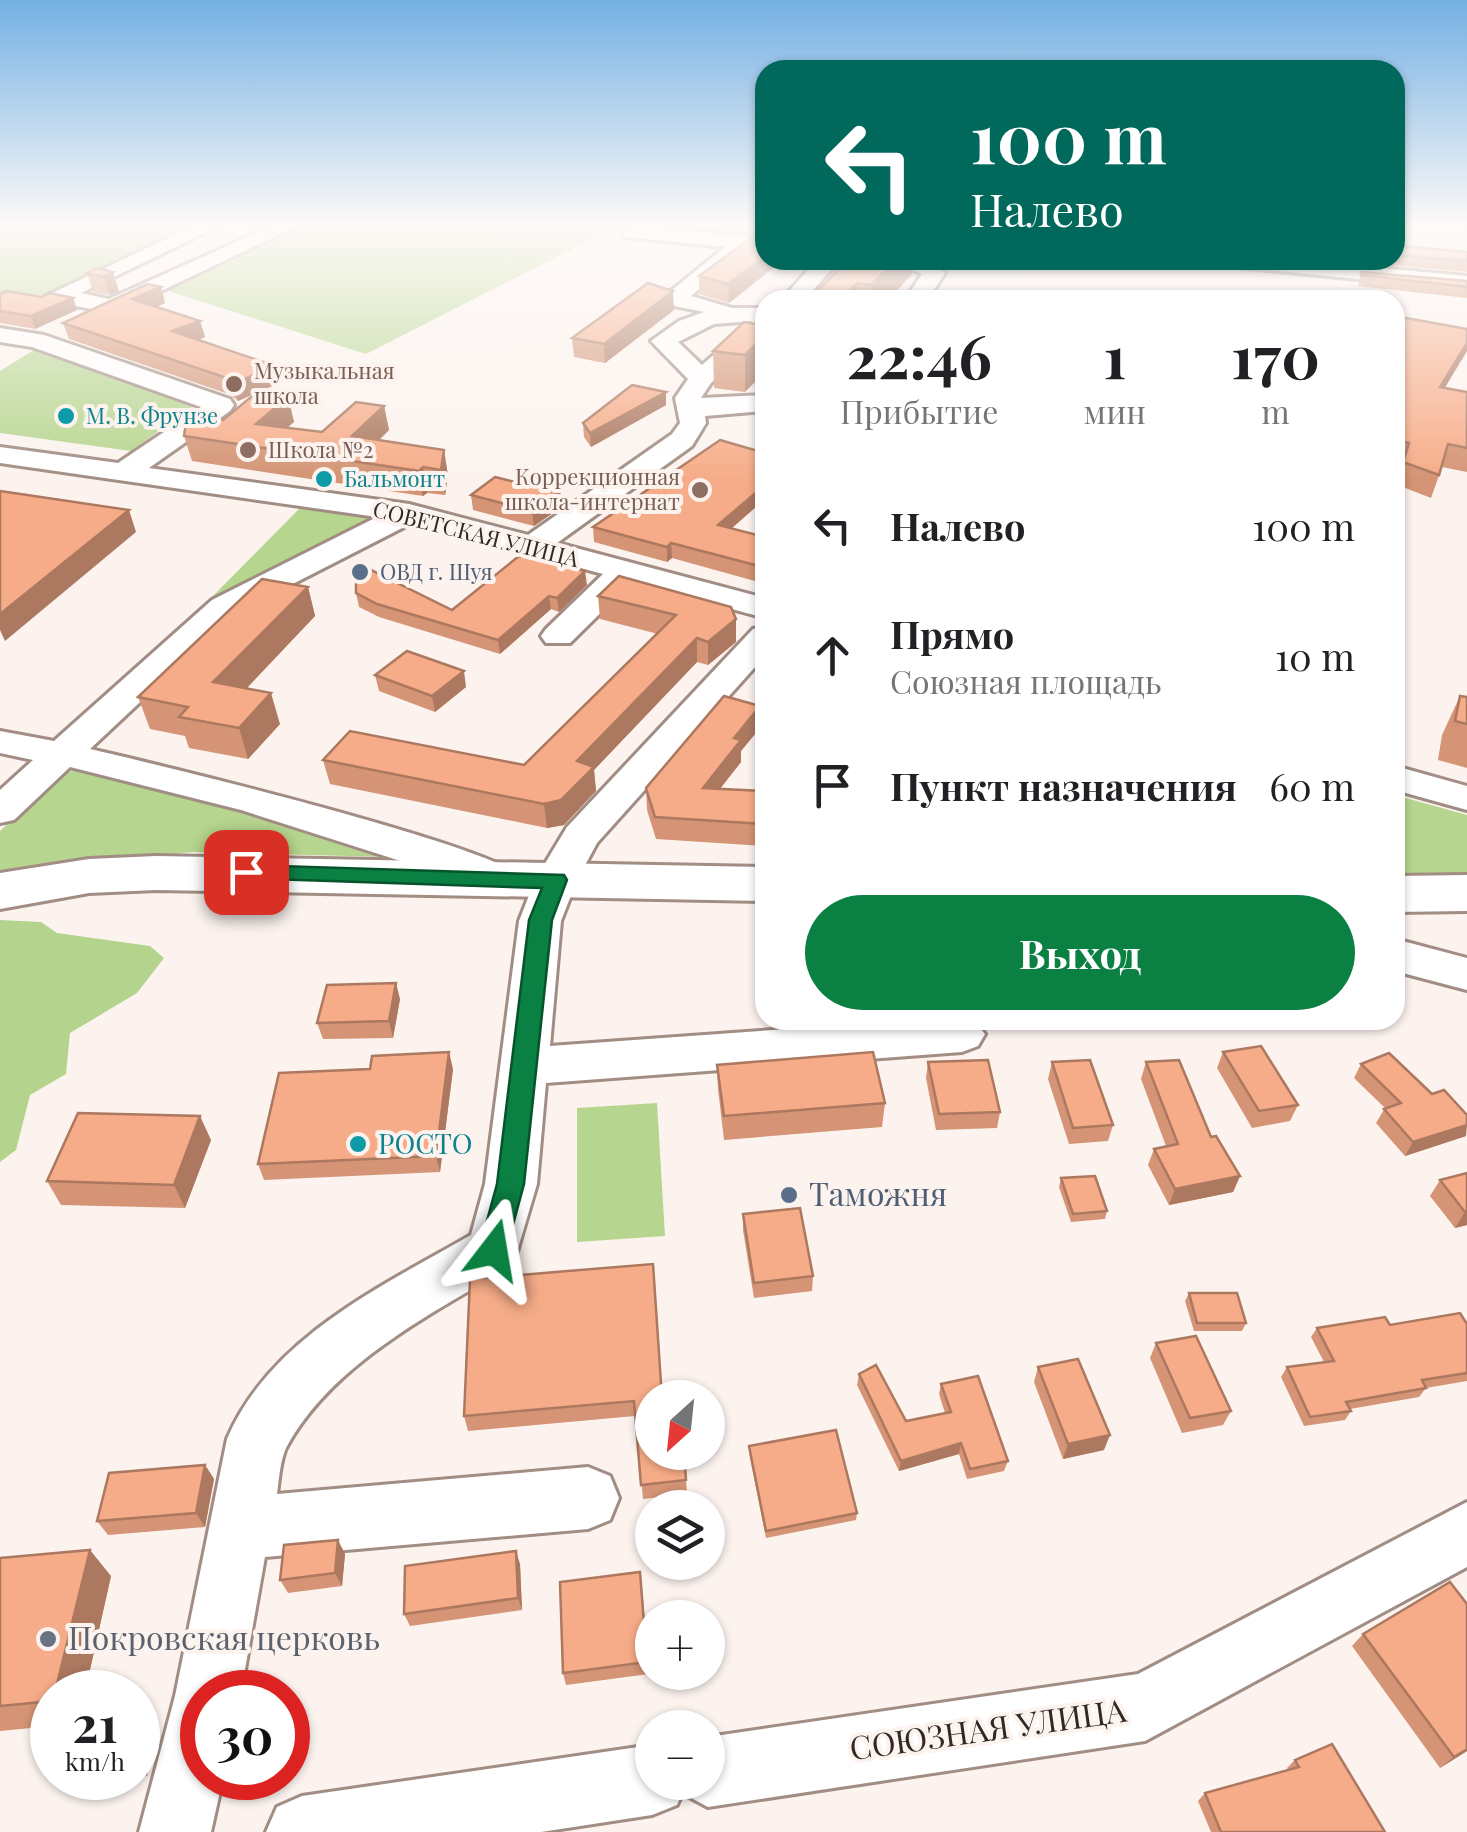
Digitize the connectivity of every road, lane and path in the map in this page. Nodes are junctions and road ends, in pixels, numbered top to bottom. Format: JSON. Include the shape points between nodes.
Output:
{"nodes":[{"id":1,"x":104,"y":309,"type":"edge"},
{"id":2,"x":721,"y":309,"type":"edge"},
{"id":3,"x":737,"y":313,"type":"junction"},
{"id":4,"x":755,"y":314,"type":"edge"},
{"id":5,"x":755,"y":332,"type":"edge"},
{"id":6,"x":0,"y":334,"type":"edge"},
{"id":7,"x":36,"y":340,"type":"junction"},
{"id":8,"x":0,"y":362,"type":"edge"},
{"id":9,"x":701,"y":378,"type":"junction"},
{"id":10,"x":755,"y":404,"type":"edge"},
{"id":11,"x":690,"y":408,"type":"junction"},
{"id":12,"x":0,"y":455,"type":"edge"},
{"id":13,"x":124,"y":472,"type":"junction"},
{"id":14,"x":409,"y":513,"type":"junction"},
{"id":15,"x":533,"y":546,"type":"junction"},
{"id":16,"x":625,"y":571,"type":"junction"},
{"id":17,"x":755,"y":605,"type":"edge"},
{"id":18,"x":558,"y":636,"type":"dead end"},
{"id":19,"x":755,"y":647,"type":"edge"},
{"id":20,"x":0,"y":742,"type":"edge"},
{"id":21,"x":61,"y":752,"type":"junction"},
{"id":22,"x":1405,"y":781,"type":"edge"},
{"id":23,"x":1467,"y":798,"type":"edge"},
{"id":24,"x":0,"y":811,"type":"edge"},
{"id":25,"x":530,"y":880,"type":"junction"},
{"id":26,"x":755,"y":884,"type":"edge"},
{"id":27,"x":0,"y":891,"type":"edge"},
{"id":28,"x":1467,"y":892,"type":"edge"},
{"id":29,"x":1405,"y":894,"type":"edge"},
{"id":30,"x":1405,"y":958,"type":"edge"},
{"id":31,"x":1467,"y":974,"type":"edge"},
{"id":32,"x":962,"y":1034,"type":"dead end"},
{"id":33,"x":525,"y":1066,"type":"junction"},
{"id":34,"x":588,"y":1498,"type":"dead end"},
{"id":35,"x":239,"y":1528,"type":"junction"},
{"id":36,"x":1467,"y":1533,"type":"edge"},
{"id":37,"x":210,"y":1670,"type":"edge"},
{"id":38,"x":725,"y":1769,"type":"edge"},
{"id":39,"x":635,"y":1783,"type":"edge"},
{"id":40,"x":182,"y":1800,"type":"edge"},
{"id":41,"x":175,"y":1832,"type":"edge"},
{"id":42,"x":302,"y":1832,"type":"edge"}],
"edges":[{"from":1,"to":7,"type":"street"},
{"from":2,"to":3,"type":"street"},
{"from":3,"to":4,"type":"street"},
{"from":3,"to":9,"type":"street","via":[[688,322],[663,341]]},
{"from":5,"to":9,"type":"street"},
{"from":6,"to":7,"type":"street"},
{"from":7,"to":8,"type":"street"},
{"from":7,"to":13,"type":"street","via":[[221,406]]},
{"from":9,"to":11,"type":"street","via":[[688,398]]},
{"from":10,"to":11,"type":"street"},
{"from":11,"to":15,"type":"street","via":[[693,423],[682,440]]},
{"from":12,"to":13,"type":"street","name":"СОВЕТСКАЯ УЛИЦА"},
{"from":13,"to":14,"type":"street","name":"СОВЕТСКАЯ УЛИЦА"},
{"from":14,"to":15,"type":"street","name":"СОВЕТСКАЯ УЛИЦА"},
{"from":14,"to":21,"type":"street","via":[[223,607]]},
{"from":15,"to":16,"type":"street","name":"СОВЕТСКАЯ УЛИЦА"},
{"from":16,"to":17,"type":"street","name":"СОВЕТСКАЯ УЛИЦА"},
{"from":16,"to":18,"type":"street"},
{"from":19,"to":25,"type":"street","via":[[581,836]]},
{"from":20,"to":21,"type":"street"},
{"from":21,"to":24,"type":"street"},
{"from":21,"to":25,"type":"street"},
{"from":22,"to":23,"type":"street"},
{"from":25,"to":26,"type":"main road"},
{"from":25,"to":27,"type":"main road","via":[[156,873]]},
{"from":25,"to":33,"type":"street","via":[[540,920]]},
{"from":28,"to":29,"type":"main road"},
{"from":30,"to":31,"type":"street"},
{"from":32,"to":33,"type":"street"},
{"from":33,"to":35,"type":"street","via":[[494,1250],[362,1326],[298,1386],[257,1439]]},
{"from":34,"to":35,"type":"street"},
{"from":35,"to":37,"type":"street"},
{"from":36,"to":38,"type":"street","name":"СОЮЗНАЯ УЛИЦА","via":[[1145,1706]]},
{"from":39,"to":42,"type":"street"},
{"from":40,"to":41,"type":"street"}]}
